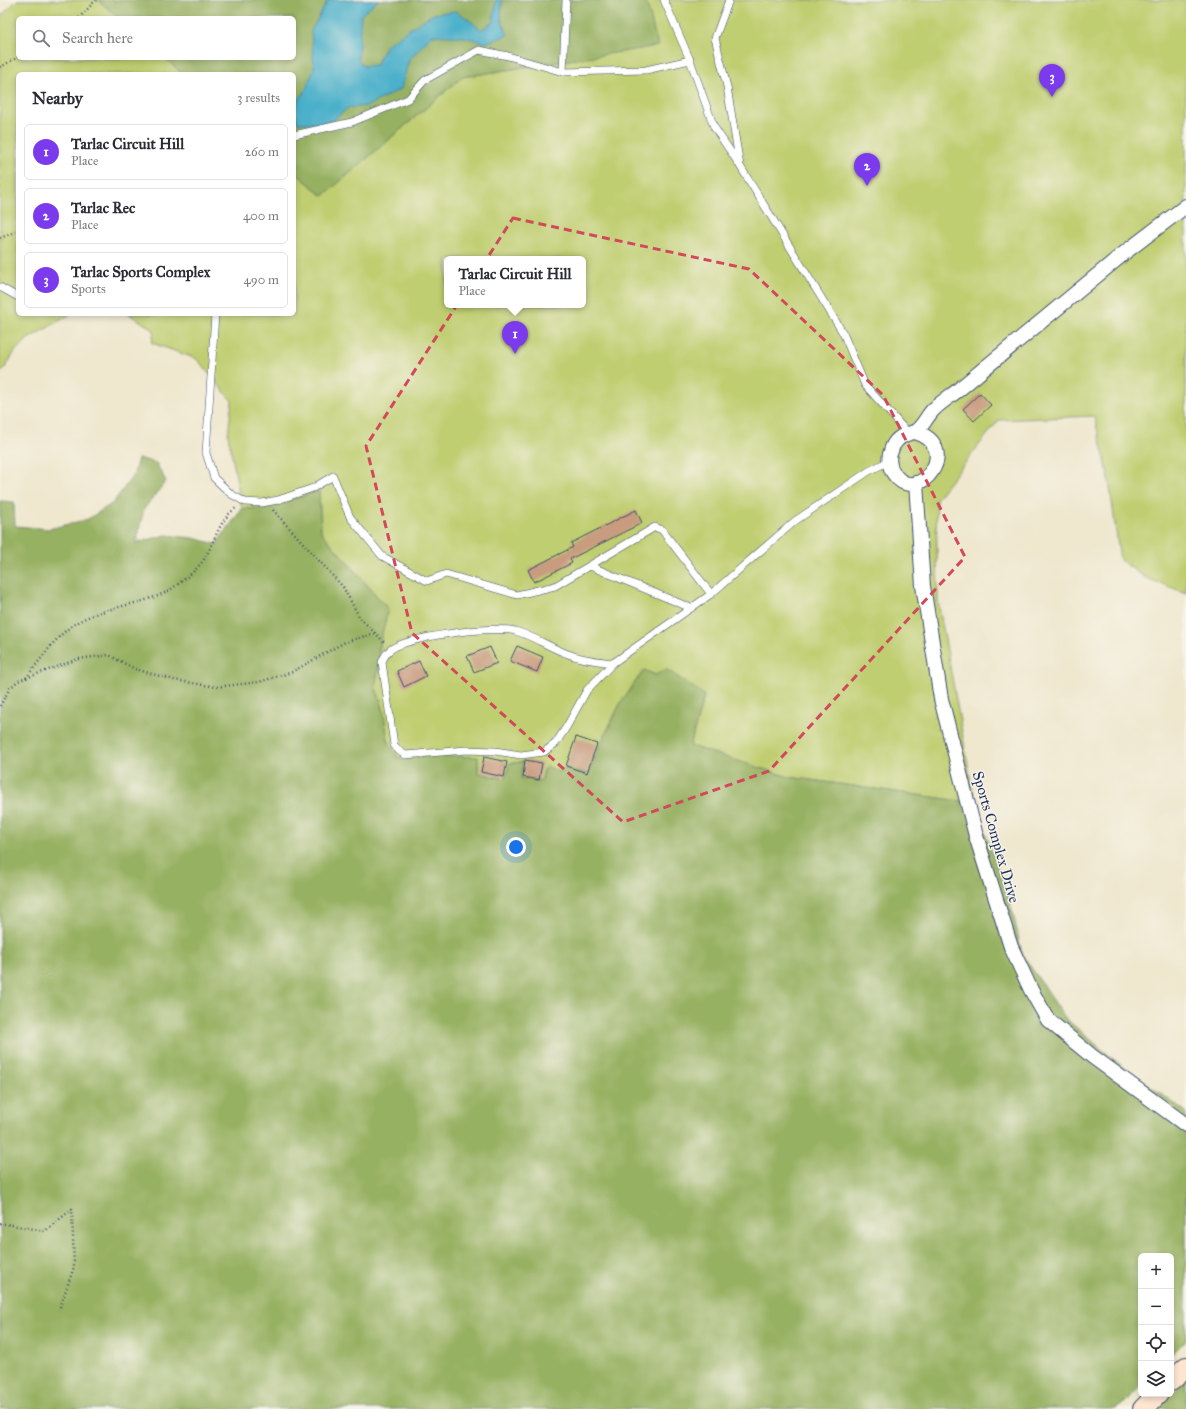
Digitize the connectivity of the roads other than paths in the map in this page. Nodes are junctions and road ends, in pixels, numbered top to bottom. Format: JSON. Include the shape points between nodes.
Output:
{"nodes":[{"id":1,"x":566,"y":0,"type":"edge"},
{"id":2,"x":664,"y":0,"type":"edge"},
{"id":3,"x":729,"y":0,"type":"edge"},
{"id":4,"x":690,"y":60,"type":"junction"},
{"id":5,"x":563,"y":72,"type":"junction"},
{"id":6,"x":296,"y":135,"type":"edge"},
{"id":7,"x":740,"y":166,"type":"junction"},
{"id":8,"x":1186,"y":206,"type":"edge"},
{"id":9,"x":0,"y":287,"type":"edge"},
{"id":10,"x":16,"y":296,"type":"edge"},
{"id":11,"x":215,"y":316,"type":"edge"},
{"id":12,"x":911,"y":433,"type":"junction"},
{"id":13,"x":889,"y":461,"type":"junction"},
{"id":14,"x":916,"y":483,"type":"junction"},
{"id":15,"x":590,"y":566,"type":"junction"},
{"id":16,"x":711,"y":594,"type":"junction"},
{"id":17,"x":691,"y":608,"type":"junction"},
{"id":18,"x":613,"y":663,"type":"junction"},
{"id":19,"x":1186,"y":1125,"type":"edge"},
{"id":20,"x":1186,"y":1367,"type":"edge"},
{"id":21,"x":1174,"y":1378,"type":"edge"},
{"id":22,"x":1155,"y":1397,"type":"edge"},
{"id":23,"x":1143,"y":1409,"type":"edge"}],
"edges":[{"from":1,"to":5,"type":"lane"},
{"from":2,"to":4,"type":"lane"},
{"from":3,"to":7,"type":"lane","via":[[715,38],[727,87]]},
{"from":4,"to":5,"type":"lane","via":[[646,70]]},
{"from":4,"to":7,"type":"lane","via":[[714,127]]},
{"from":5,"to":6,"type":"lane","via":[[479,50],[426,80],[408,99],[352,122]]},
{"from":7,"to":12,"type":"lane","via":[[843,333],[864,386]]},
{"from":8,"to":12,"type":"street","via":[[1123,254],[933,411]]},
{"from":9,"to":10,"type":"lane"},
{"from":11,"to":15,"type":"lane","via":[[206,452],[214,478],[231,494],[245,502],[262,503],[313,488],[334,476],[350,517],[382,556],[427,581],[446,574],[517,595],[555,586]]},
{"from":12,"to":13,"type":"street","via":[[901,436],[896,441]]},
{"from":12,"to":14,"type":"street","via":[[922,434],[932,442],[937,456],[930,475]]},
{"from":13,"to":14,"type":"street","via":[[898,479]]},
{"from":13,"to":16,"type":"lane","via":[[869,471],[796,521]]},
{"from":14,"to":19,"type":"street","name":"Sports Complex Drive","via":[[923,586],[941,699],[976,836],[1011,947],[1048,1020]]},
{"from":15,"to":16,"type":"lane","via":[[655,527],[662,530]]},
{"from":15,"to":17,"type":"lane"},
{"from":16,"to":17,"type":"lane"},
{"from":17,"to":18,"type":"lane"},
{"from":18,"to":18,"type":"lane","via":[[587,690],[556,743],[544,752],[521,755],[466,750],[405,755],[394,745],[382,662],[391,649],[419,639],[490,629],[515,631],[588,661]]},
{"from":20,"to":21,"type":"main road"},
{"from":22,"to":23,"type":"main road"}]}
